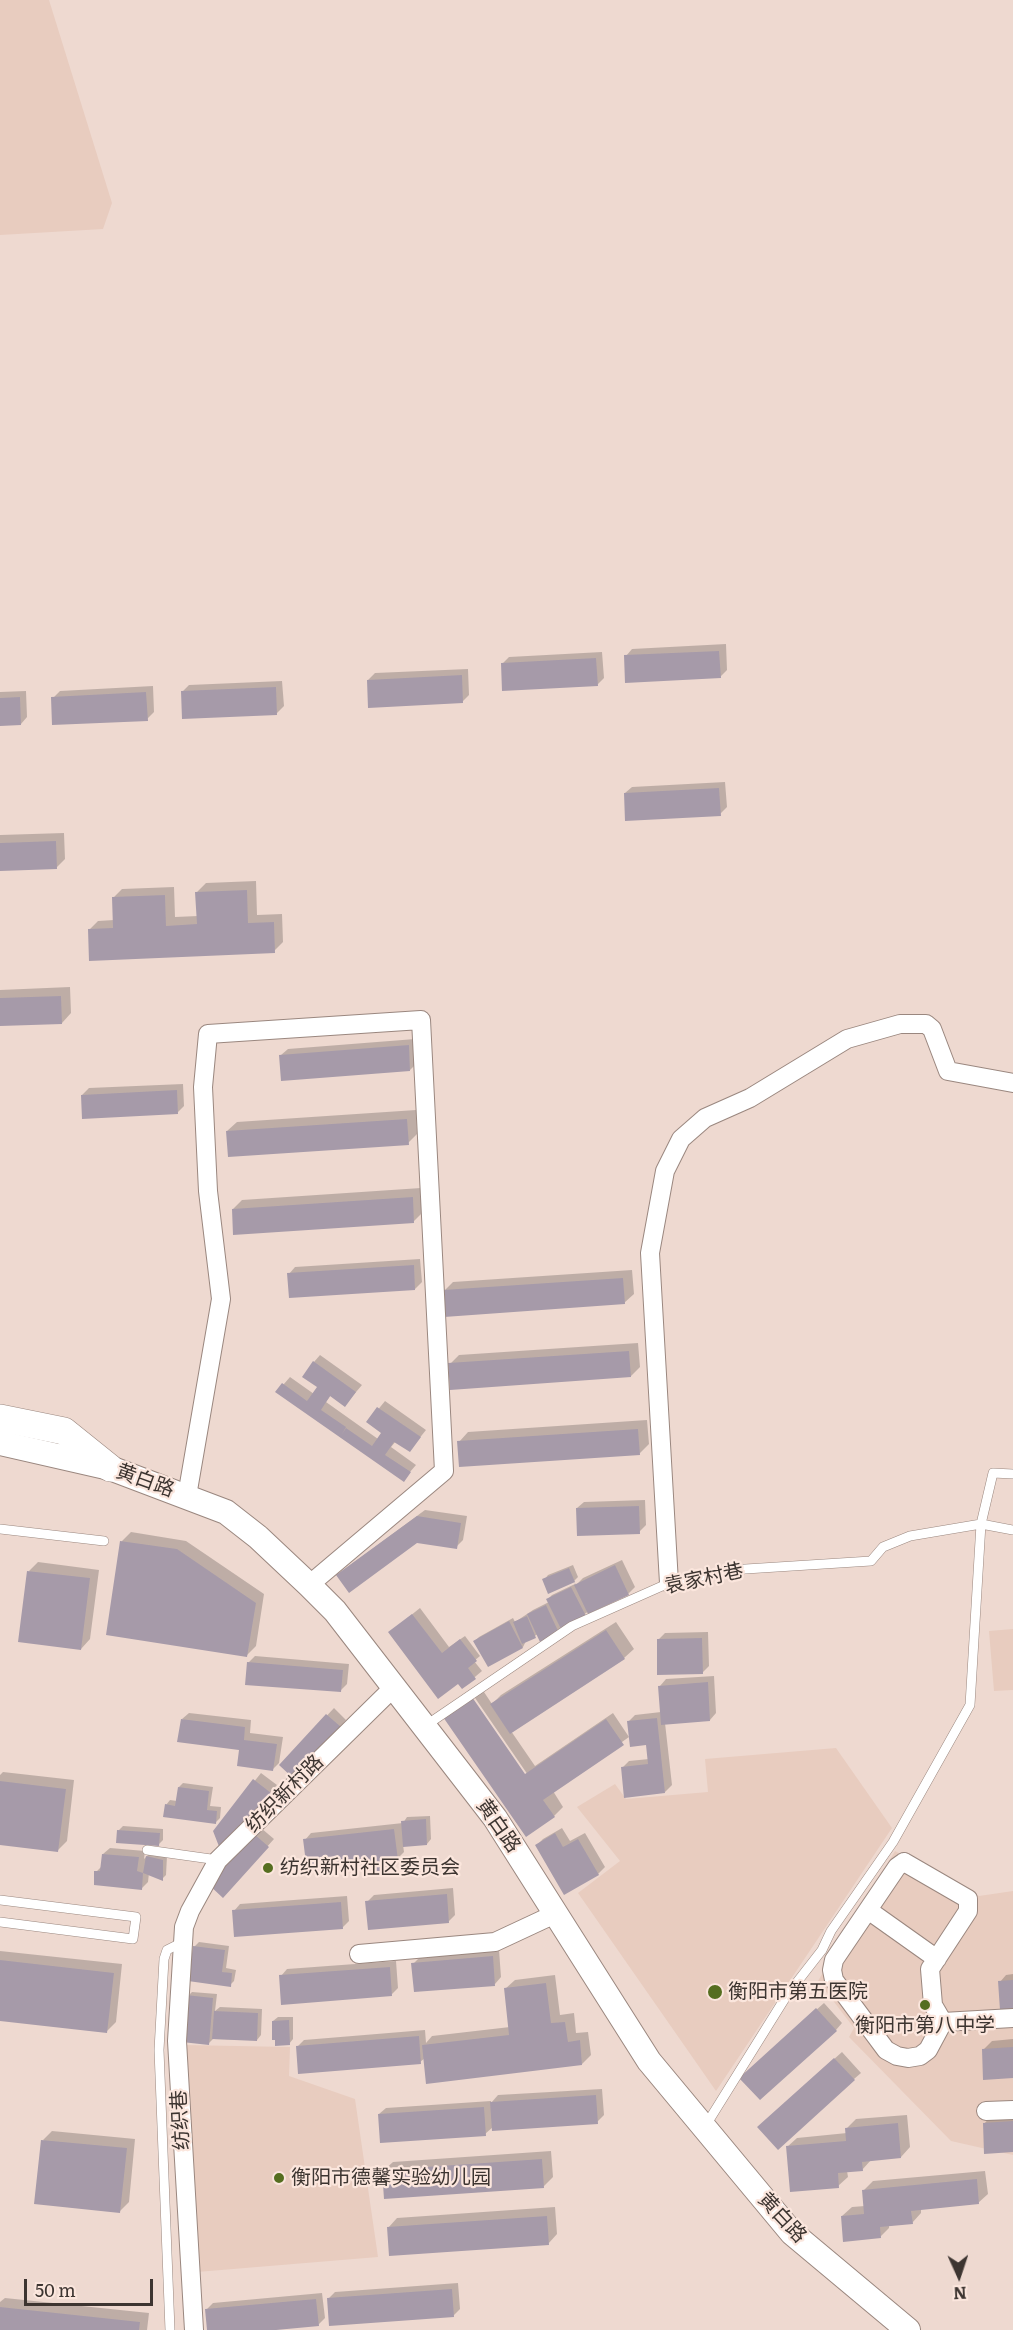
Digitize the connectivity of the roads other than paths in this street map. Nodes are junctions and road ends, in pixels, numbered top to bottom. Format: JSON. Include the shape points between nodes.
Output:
{"nodes":[{"id":1,"x":1013,"y":1083,"type":"edge"},
{"id":2,"x":0,"y":1418,"type":"edge"},
{"id":3,"x":0,"y":1443,"type":"edge"},
{"id":4,"x":110,"y":1468,"type":"junction"},
{"id":5,"x":1013,"y":1474,"type":"edge"},
{"id":6,"x":187,"y":1496,"type":"junction"},
{"id":7,"x":981,"y":1524,"type":"junction"},
{"id":8,"x":0,"y":1529,"type":"edge"},
{"id":9,"x":1013,"y":1530,"type":"edge"},
{"id":10,"x":104,"y":1541,"type":"dead end"},
{"id":11,"x":669,"y":1583,"type":"junction"},
{"id":12,"x":309,"y":1585,"type":"junction"},
{"id":13,"x":394,"y":1687,"type":"junction"},
{"id":14,"x":424,"y":1726,"type":"junction"},
{"id":15,"x":147,"y":1850,"type":"dead end"},
{"id":16,"x":218,"y":1860,"type":"junction"},
{"id":17,"x":0,"y":1900,"type":"edge"},
{"id":18,"x":190,"y":1911,"type":"joint"},
{"id":19,"x":868,"y":1911,"type":"junction"},
{"id":20,"x":555,"y":1914,"type":"junction"},
{"id":21,"x":0,"y":1922,"type":"edge"},
{"id":22,"x":183,"y":1942,"type":"junction"},
{"id":23,"x":359,"y":1954,"type":"dead end"},
{"id":24,"x":937,"y":1959,"type":"junction"},
{"id":25,"x":1013,"y":2018,"type":"edge"},
{"id":26,"x":943,"y":2022,"type":"junction"},
{"id":27,"x":1013,"y":2110,"type":"edge"},
{"id":28,"x":986,"y":2111,"type":"dead end"},
{"id":29,"x":704,"y":2127,"type":"junction"},
{"id":30,"x":170,"y":2330,"type":"edge"},
{"id":31,"x":194,"y":2330,"type":"edge"},
{"id":32,"x":908,"y":2330,"type":"edge"}],
"edges":[{"from":1,"to":11,"type":"street","via":[[948,1071],[932,1029],[926,1024],[900,1024],[847,1040],[750,1098],[705,1118],[681,1139],[665,1172],[650,1253]]},
{"from":2,"to":4,"type":"main road","via":[[64,1431]]},
{"from":3,"to":4,"type":"main road","name":"黄白路"},
{"from":4,"to":6,"type":"main road","name":"黄白路"},
{"from":5,"to":7,"type":"lane","via":[[993,1473]]},
{"from":6,"to":12,"type":"main road","name":"黄白路","via":[[226,1512]]},
{"from":6,"to":12,"type":"street","via":[[221,1299],[208,1191],[203,1087],[208,1034],[421,1020],[444,1471]]},
{"from":7,"to":9,"type":"lane","name":"袁家村巷"},
{"from":7,"to":11,"type":"lane","name":"袁家村巷","via":[[910,1536],[884,1547],[871,1561],[730,1570]]},
{"from":7,"to":29,"type":"lane","via":[[970,1705],[893,1842],[822,1950],[787,1995]]},
{"from":8,"to":10,"type":"lane"},
{"from":11,"to":14,"type":"lane","name":"袁家村巷","via":[[572,1626]]},
{"from":12,"to":13,"type":"main road","name":"黄白路","via":[[335,1611]]},
{"from":13,"to":14,"type":"main road","name":"黄白路"},
{"from":13,"to":16,"type":"street","name":"纺织新村路"},
{"from":14,"to":20,"type":"main road","name":"黄白路","via":[[495,1818]]},
{"from":15,"to":16,"type":"lane"},
{"from":16,"to":18,"type":"street","name":"纺织新村路"},
{"from":17,"to":21,"type":"lane","via":[[136,1917],[133,1939]]},
{"from":18,"to":22,"type":"street","name":"纺织巷"},
{"from":19,"to":24,"type":"street"},
{"from":19,"to":24,"type":"street","via":[[904,1862],[968,1899],[968,1911]]},
{"from":19,"to":26,"type":"street","via":[[834,1960],[834,1980],[886,2050],[897,2056],[920,2056],[928,2050]]},
{"from":20,"to":23,"type":"street","via":[[495,1941]]},
{"from":20,"to":29,"type":"main road","name":"黄白路","via":[[649,2061]]},
{"from":22,"to":30,"type":"lane","via":[[167,1950],[164,1959],[159,2050]]},
{"from":22,"to":31,"type":"street","name":"纺织巷","via":[[178,2052]]},
{"from":24,"to":26,"type":"street","via":[[930,1969],[933,2006]]},
{"from":25,"to":26,"type":"street"},
{"from":27,"to":28,"type":"street"},
{"from":29,"to":32,"type":"main road","name":"黄白路","via":[[792,2233]]}]}
